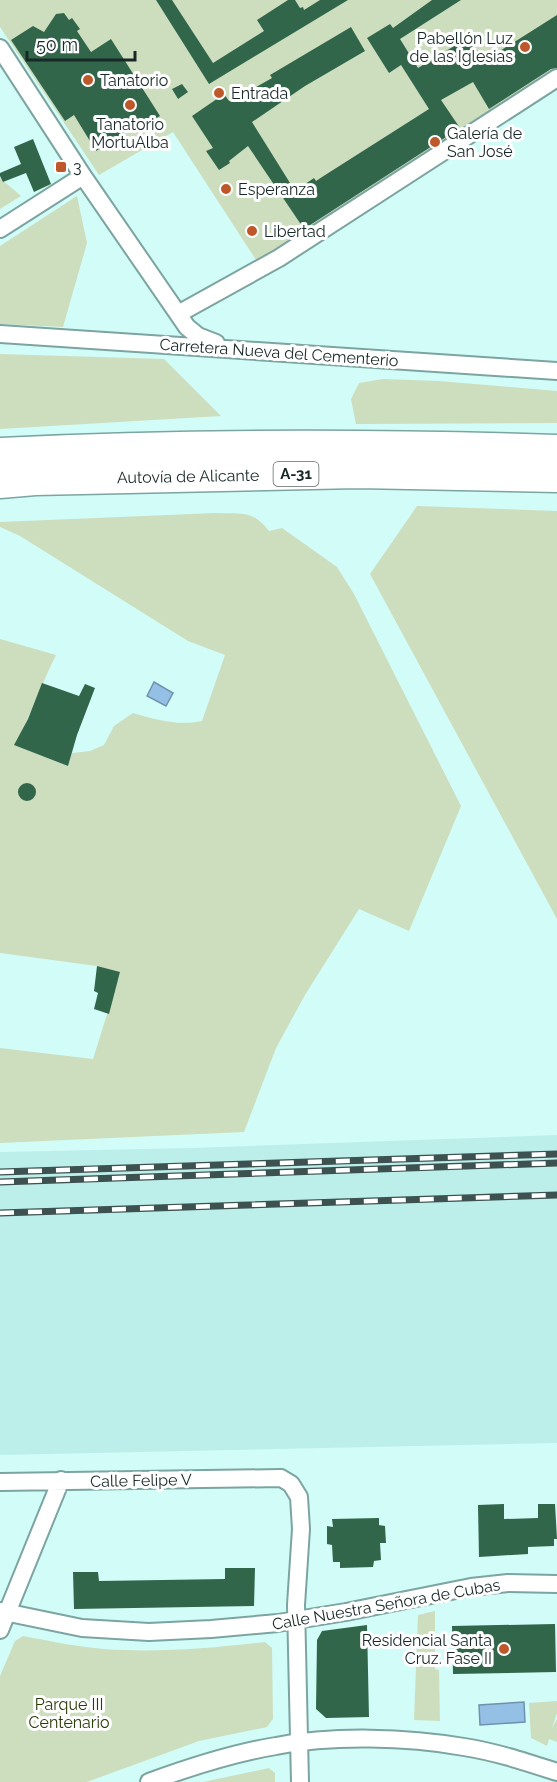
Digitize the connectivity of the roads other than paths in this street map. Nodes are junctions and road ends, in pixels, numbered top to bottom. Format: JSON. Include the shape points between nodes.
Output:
{"nodes":[{"id":1,"x":0,"y":48,"type":"edge"},
{"id":2,"x":557,"y":78,"type":"edge"},
{"id":3,"x":82,"y":176,"type":"junction"},
{"id":4,"x":0,"y":229,"type":"edge"},
{"id":5,"x":178,"y":314,"type":"junction"},
{"id":6,"x":0,"y":334,"type":"edge"},
{"id":7,"x":224,"y":348,"type":"junction"},
{"id":8,"x":557,"y":371,"type":"edge"},
{"id":9,"x":557,"y":450,"type":"edge"},
{"id":10,"x":0,"y":453,"type":"edge"},
{"id":11,"x":557,"y":477,"type":"edge"},
{"id":12,"x":0,"y":483,"type":"edge"},
{"id":13,"x":61,"y":1480,"type":"junction"},
{"id":14,"x":0,"y":1482,"type":"edge"},
{"id":15,"x":557,"y":1584,"type":"edge"},
{"id":16,"x":4,"y":1611,"type":"edge"},
{"id":17,"x":296,"y":1620,"type":"junction"},
{"id":18,"x":0,"y":1630,"type":"edge"},
{"id":19,"x":299,"y":1744,"type":"junction"},
{"id":20,"x":557,"y":1772,"type":"edge"},
{"id":21,"x":149,"y":1782,"type":"edge"},
{"id":22,"x":300,"y":1782,"type":"edge"}],
"edges":[{"from":1,"to":3,"type":"street"},
{"from":2,"to":5,"type":"street","via":[[279,258]]},
{"from":3,"to":4,"type":"street"},
{"from":3,"to":5,"type":"street"},
{"from":5,"to":7,"type":"street","via":[[198,336]]},
{"from":6,"to":7,"type":"street","name":"Carretera Nueva del Cementerio"},
{"from":7,"to":8,"type":"street","name":"Carretera Nueva del Cementerio"},
{"from":9,"to":10,"type":"highway","name":"Autovía de Alicante","number":"A-31","via":[[134,447]]},
{"from":11,"to":12,"type":"highway","name":"Autovía de Alicante","number":"A-31","via":[[358,473]]},
{"from":13,"to":14,"type":"street","name":"Calle Felipe V"},
{"from":13,"to":16,"type":"street"},
{"from":13,"to":17,"type":"street","name":"Calle Felipe V","via":[[281,1478],[291,1484],[299,1497]]},
{"from":15,"to":17,"type":"street","name":"Calle Nuestra Señora de Cubas","via":[[471,1587]]},
{"from":16,"to":17,"type":"street","name":"Calle Nuestra Señora de Cubas","via":[[82,1628],[149,1632]]},
{"from":16,"to":18,"type":"street"},
{"from":17,"to":19,"type":"street"},
{"from":19,"to":20,"type":"street","via":[[421,1741],[511,1757]]},
{"from":19,"to":21,"type":"street","via":[[198,1764]]},
{"from":19,"to":22,"type":"street"}]}
